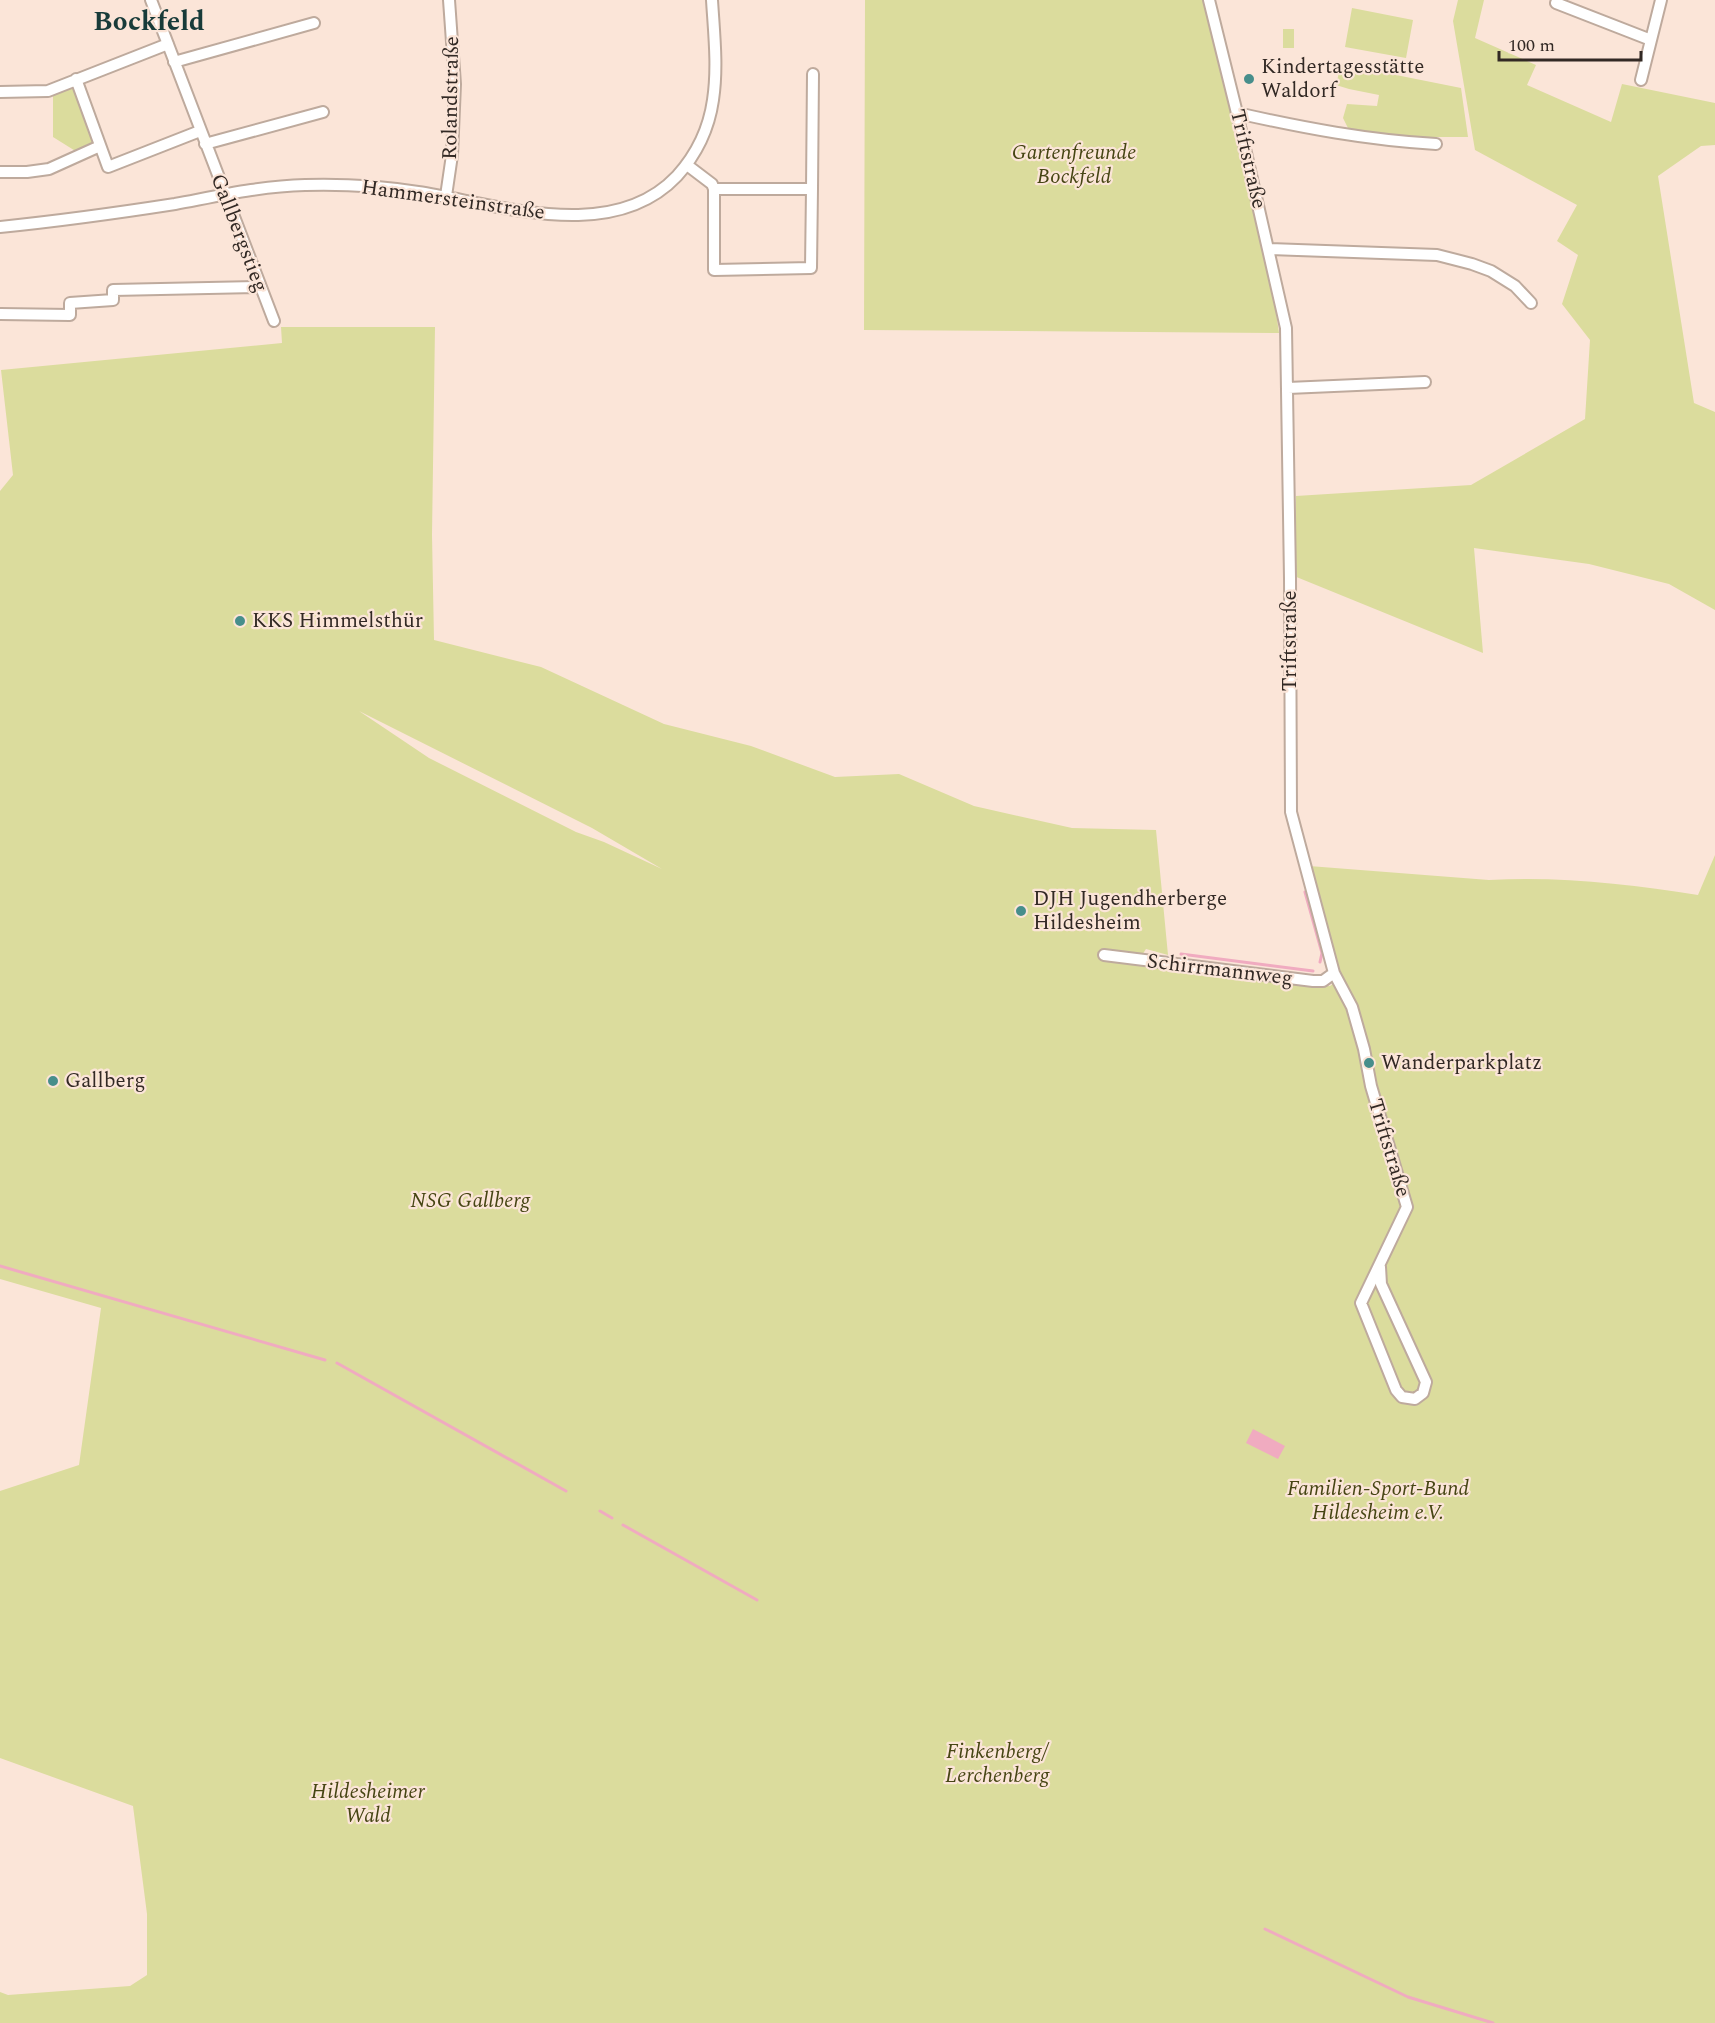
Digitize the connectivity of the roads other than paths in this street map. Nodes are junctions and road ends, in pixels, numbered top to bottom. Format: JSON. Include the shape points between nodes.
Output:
{"nodes":[{"id":1,"x":151,"y":0,"type":"edge"},
{"id":2,"x":450,"y":0,"type":"edge"},
{"id":3,"x":712,"y":0,"type":"edge"},
{"id":4,"x":1209,"y":0,"type":"edge"},
{"id":5,"x":1661,"y":0,"type":"edge"},
{"id":6,"x":1556,"y":3,"type":"dead end"},
{"id":7,"x":315,"y":23,"type":"dead end"},
{"id":8,"x":1651,"y":40,"type":"junction"},
{"id":9,"x":168,"y":44,"type":"junction"},
{"id":10,"x":174,"y":62,"type":"junction"},
{"id":11,"x":813,"y":74,"type":"dead end"},
{"id":12,"x":76,"y":79,"type":"junction"},
{"id":13,"x":1641,"y":80,"type":"dead end"},
{"id":14,"x":0,"y":92,"type":"edge"},
{"id":15,"x":323,"y":112,"type":"dead end"},
{"id":16,"x":1237,"y":112,"type":"junction"},
{"id":17,"x":200,"y":131,"type":"junction"},
{"id":18,"x":205,"y":144,"type":"junction"},
{"id":19,"x":1436,"y":144,"type":"dead end"},
{"id":20,"x":100,"y":147,"type":"junction"},
{"id":21,"x":687,"y":165,"type":"junction"},
{"id":22,"x":0,"y":172,"type":"edge"},
{"id":23,"x":714,"y":189,"type":"junction"},
{"id":24,"x":812,"y":189,"type":"junction"},
{"id":25,"x":224,"y":194,"type":"junction"},
{"id":26,"x":446,"y":196,"type":"junction"},
{"id":27,"x":0,"y":227,"type":"edge"},
{"id":28,"x":1269,"y":249,"type":"junction"},
{"id":29,"x":260,"y":287,"type":"junction"},
{"id":30,"x":1531,"y":303,"type":"dead end"},
{"id":31,"x":0,"y":314,"type":"edge"},
{"id":32,"x":274,"y":321,"type":"dead end"},
{"id":33,"x":1425,"y":382,"type":"dead end"},
{"id":34,"x":1288,"y":388,"type":"junction"},
{"id":35,"x":1104,"y":955,"type":"dead end"},
{"id":36,"x":1334,"y":973,"type":"junction"},
{"id":37,"x":1380,"y":1267,"type":"junction"}],
"edges":[{"from":1,"to":9,"type":"street","name":"Gallbergstieg"},
{"from":2,"to":26,"type":"street","name":"Rolandstraße","via":[[455,84]]},
{"from":3,"to":21,"type":"street","name":"Hammersteinstraße","via":[[713,99],[702,138]]},
{"from":4,"to":16,"type":"street","name":"Triftstraße"},
{"from":5,"to":8,"type":"street"},
{"from":6,"to":8,"type":"street"},
{"from":7,"to":10,"type":"street"},
{"from":8,"to":13,"type":"street"},
{"from":9,"to":10,"type":"street","name":"Gallbergstieg"},
{"from":9,"to":12,"type":"street"},
{"from":10,"to":17,"type":"street","name":"Gallbergstieg"},
{"from":11,"to":24,"type":"street"},
{"from":12,"to":14,"type":"street","via":[[48,91]]},
{"from":12,"to":20,"type":"street"},
{"from":15,"to":18,"type":"street","name":"Gallbergstieg"},
{"from":16,"to":19,"type":"street","via":[[1340,135]]},
{"from":16,"to":28,"type":"street","name":"Triftstraße"},
{"from":17,"to":18,"type":"street","name":"Gallbergstieg"},
{"from":17,"to":20,"type":"street","via":[[108,167]]},
{"from":18,"to":25,"type":"street","name":"Gallbergstieg"},
{"from":20,"to":22,"type":"street","via":[[49,169]]},
{"from":21,"to":23,"type":"street"},
{"from":21,"to":26,"type":"street","name":"Hammersteinstraße","via":[[653,196],[599,214],[527,211]]},
{"from":23,"to":24,"type":"street"},
{"from":23,"to":24,"type":"street","via":[[714,270],[811,268]]},
{"from":25,"to":26,"type":"street","name":"Hammersteinstraße","via":[[303,185],[343,185]]},
{"from":25,"to":27,"type":"street","name":"Hammersteinstraße"},
{"from":25,"to":29,"type":"street","name":"Gallbergstieg"},
{"from":28,"to":30,"type":"street","via":[[1437,255],[1491,271],[1515,286]]},
{"from":28,"to":34,"type":"street","name":"Triftstraße","via":[[1286,328]]},
{"from":29,"to":31,"type":"street","via":[[113,290],[113,300],[70,303],[70,315]]},
{"from":29,"to":32,"type":"street","name":"Gallbergstieg"},
{"from":33,"to":34,"type":"street"},
{"from":34,"to":36,"type":"street","name":"Triftstraße","via":[[1291,812]]},
{"from":35,"to":36,"type":"street","name":"Schirrmannweg","via":[[1313,981],[1323,981]]},
{"from":36,"to":37,"type":"street","name":"Triftstraße","via":[[1352,1007],[1407,1207]]},
{"from":37,"to":37,"type":"street","name":"Triftstraße","via":[[1361,1304],[1396,1390],[1402,1397],[1415,1399],[1423,1393],[1426,1382],[1382,1284]]}]}
